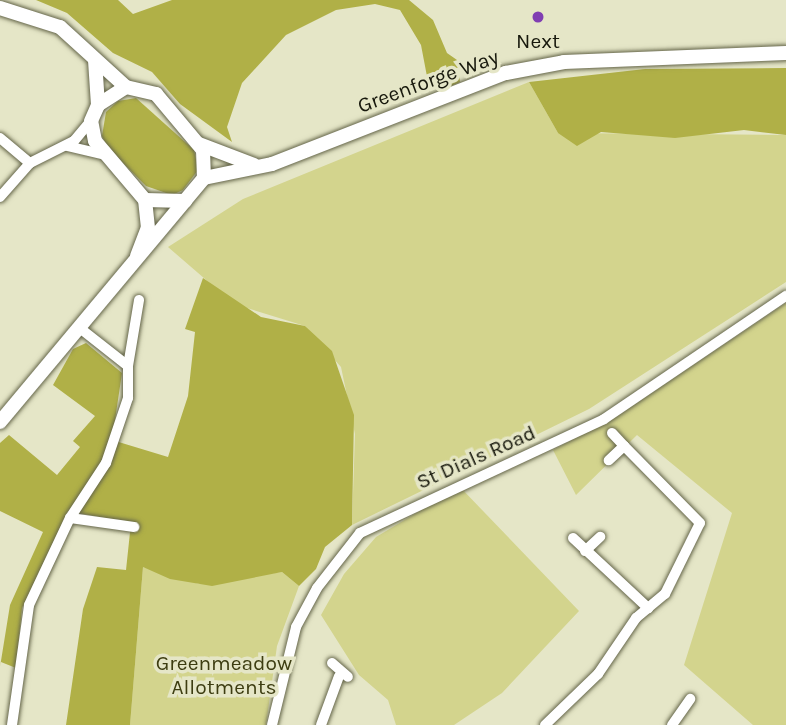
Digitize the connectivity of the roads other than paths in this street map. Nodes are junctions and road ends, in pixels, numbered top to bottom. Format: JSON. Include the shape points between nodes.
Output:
{"nodes":[{"id":1,"x":0,"y":8,"type":"edge"},
{"id":2,"x":786,"y":53,"type":"edge"},
{"id":3,"x":95,"y":58,"type":"junction"},
{"id":4,"x":126,"y":86,"type":"junction"},
{"id":5,"x":98,"y":105,"type":"junction"},
{"id":6,"x":91,"y":121,"type":"junction"},
{"id":7,"x":0,"y":138,"type":"edge"},
{"id":8,"x":199,"y":144,"type":"junction"},
{"id":9,"x":65,"y":146,"type":"junction"},
{"id":10,"x":103,"y":154,"type":"junction"},
{"id":11,"x":30,"y":163,"type":"junction"},
{"id":12,"x":259,"y":166,"type":"junction"},
{"id":13,"x":204,"y":178,"type":"junction"},
{"id":14,"x":1,"y":192,"type":"edge"},
{"id":15,"x":145,"y":200,"type":"junction"},
{"id":16,"x":184,"y":201,"type":"junction"},
{"id":17,"x":119,"y":284,"type":"junction"},
{"id":18,"x":786,"y":296,"type":"edge"},
{"id":19,"x":139,"y":300,"type":"dead end"},
{"id":20,"x":81,"y":329,"type":"junction"},
{"id":21,"x":128,"y":366,"type":"junction"},
{"id":22,"x":0,"y":422,"type":"edge"},
{"id":23,"x":612,"y":433,"type":"dead end"},
{"id":24,"x":624,"y":446,"type":"junction"},
{"id":25,"x":609,"y":460,"type":"dead end"},
{"id":26,"x":70,"y":518,"type":"junction"},
{"id":27,"x":134,"y":527,"type":"dead end"},
{"id":28,"x":600,"y":537,"type":"dead end"},
{"id":29,"x":573,"y":538,"type":"dead end"},
{"id":30,"x":585,"y":551,"type":"junction"},
{"id":31,"x":648,"y":608,"type":"junction"},
{"id":32,"x":332,"y":663,"type":"dead end"},
{"id":33,"x":690,"y":699,"type":"dead end"},
{"id":34,"x":12,"y":725,"type":"edge"},
{"id":35,"x":272,"y":725,"type":"edge"},
{"id":36,"x":321,"y":725,"type":"edge"},
{"id":37,"x":545,"y":725,"type":"edge"},
{"id":38,"x":672,"y":725,"type":"edge"}],
"edges":[{"from":1,"to":3,"type":"street","via":[[60,27]]},
{"from":2,"to":12,"type":"street","name":"Greenforge Way","via":[[564,62],[506,73]]},
{"from":3,"to":4,"type":"street"},
{"from":3,"to":5,"type":"street"},
{"from":4,"to":5,"type":"street"},
{"from":4,"to":8,"type":"street","via":[[156,94]]},
{"from":5,"to":6,"type":"street"},
{"from":6,"to":9,"type":"street"},
{"from":6,"to":10,"type":"street"},
{"from":7,"to":11,"type":"street"},
{"from":8,"to":12,"type":"street"},
{"from":8,"to":13,"type":"street"},
{"from":9,"to":10,"type":"street"},
{"from":9,"to":11,"type":"street"},
{"from":10,"to":15,"type":"street"},
{"from":11,"to":14,"type":"street"},
{"from":12,"to":13,"type":"street","name":"Greenforge Way"},
{"from":13,"to":16,"type":"street"},
{"from":15,"to":16,"type":"street"},
{"from":15,"to":17,"type":"street","via":[[146,240]]},
{"from":16,"to":17,"type":"street"},
{"from":17,"to":20,"type":"street"},
{"from":18,"to":35,"type":"street","name":"St Dials Road","via":[[604,419],[360,533],[317,588],[296,627]]},
{"from":19,"to":21,"type":"street"},
{"from":20,"to":21,"type":"street"},
{"from":20,"to":22,"type":"street"},
{"from":21,"to":26,"type":"street","via":[[128,398],[106,463]]},
{"from":23,"to":24,"type":"street"},
{"from":24,"to":25,"type":"street"},
{"from":24,"to":31,"type":"street","via":[[700,523],[665,594]]},
{"from":26,"to":27,"type":"street"},
{"from":26,"to":34,"type":"street","via":[[24,621]]},
{"from":28,"to":30,"type":"street"},
{"from":29,"to":30,"type":"street"},
{"from":30,"to":31,"type":"street"},
{"from":31,"to":37,"type":"street","via":[[587,687]]},
{"from":32,"to":36,"type":"street","via":[[344,677]]},
{"from":33,"to":38,"type":"street"}]}
